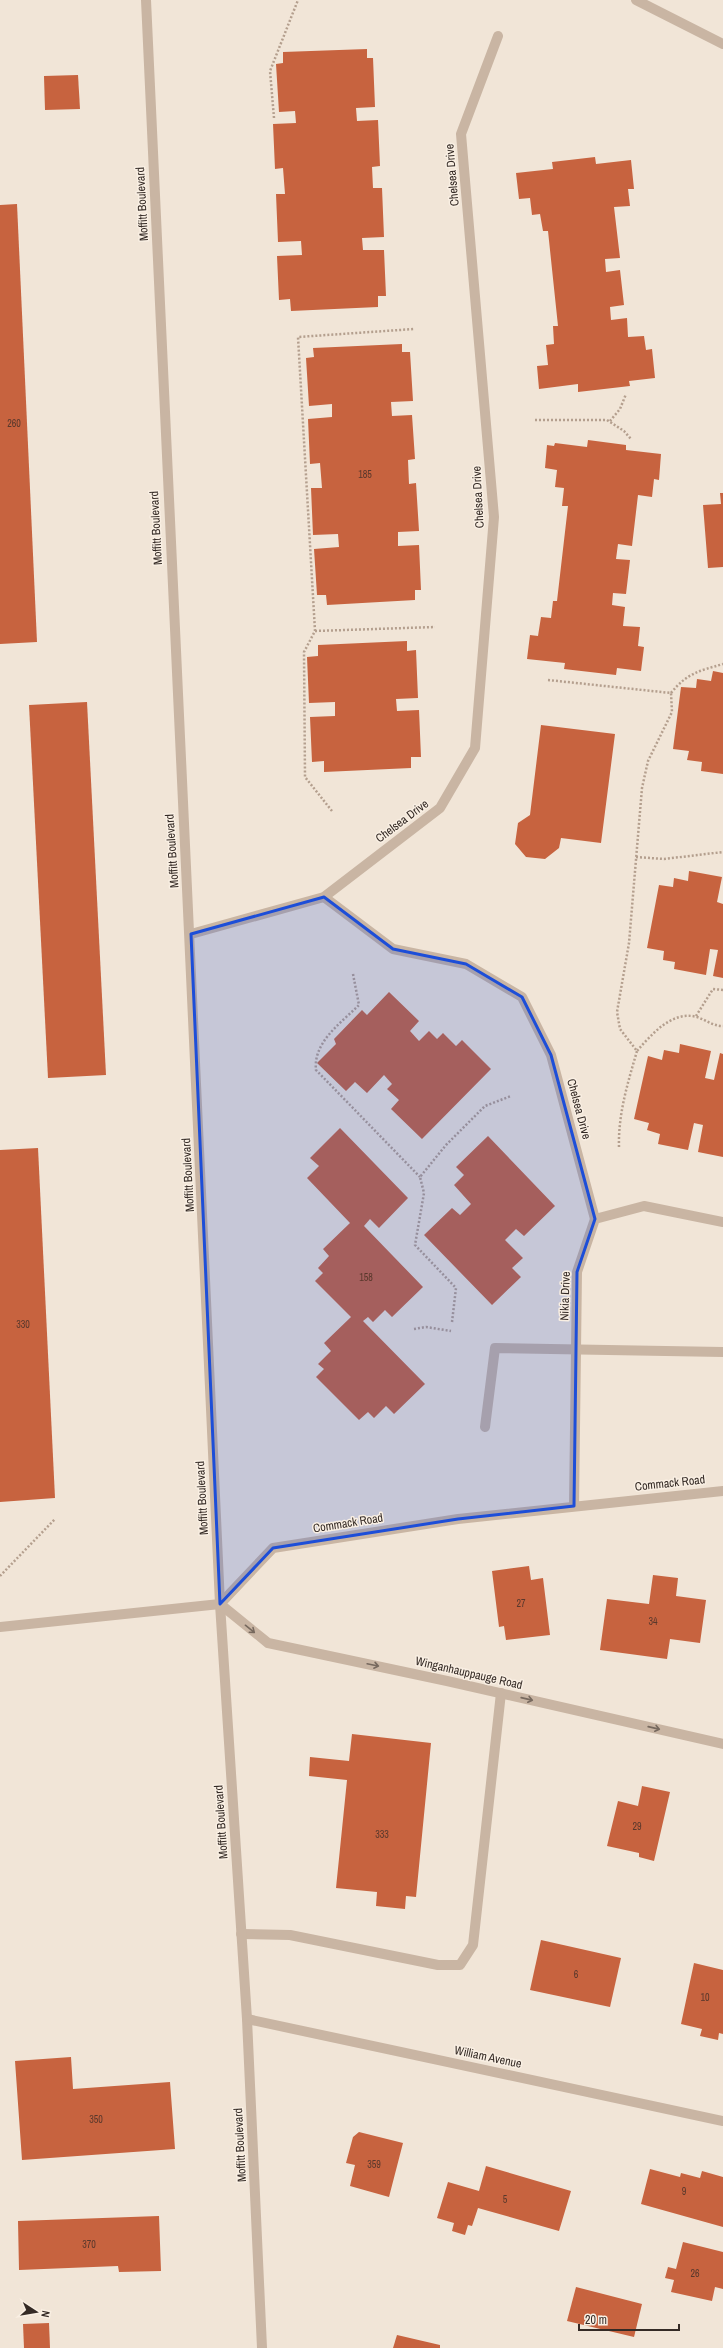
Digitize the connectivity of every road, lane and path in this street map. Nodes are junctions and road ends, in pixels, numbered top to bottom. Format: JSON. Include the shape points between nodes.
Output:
{"nodes":[{"id":1,"x":146,"y":0,"type":"edge"},
{"id":2,"x":298,"y":0,"type":"edge"},
{"id":3,"x":636,"y":0,"type":"edge"},
{"id":4,"x":498,"y":36,"type":"dead end"},
{"id":5,"x":723,"y":44,"type":"edge"},
{"id":6,"x":274,"y":118,"type":"dead end"},
{"id":7,"x":414,"y":329,"type":"dead end"},
{"id":8,"x":626,"y":394,"type":"dead end"},
{"id":9,"x":535,"y":420,"type":"dead end"},
{"id":10,"x":610,"y":422,"type":"junction"},
{"id":11,"x":631,"y":439,"type":"dead end"},
{"id":12,"x":435,"y":627,"type":"dead end"},
{"id":13,"x":315,"y":631,"type":"junction"},
{"id":14,"x":723,"y":664,"type":"edge"},
{"id":15,"x":548,"y":680,"type":"dead end"},
{"id":16,"x":671,"y":693,"type":"junction"},
{"id":17,"x":332,"y":811,"type":"dead end"},
{"id":18,"x":723,"y":852,"type":"edge"},
{"id":19,"x":636,"y":857,"type":"junction"},
{"id":20,"x":324,"y":897,"type":"junction"},
{"id":21,"x":191,"y":934,"type":"junction"},
{"id":22,"x":353,"y":974,"type":"dead end"},
{"id":23,"x":723,"y":990,"type":"edge"},
{"id":24,"x":696,"y":1016,"type":"junction"},
{"id":25,"x":723,"y":1026,"type":"edge"},
{"id":26,"x":637,"y":1051,"type":"junction"},
{"id":27,"x":511,"y":1096,"type":"dead end"},
{"id":28,"x":620,"y":1147,"type":"dead end"},
{"id":29,"x":420,"y":1177,"type":"junction"},
{"id":30,"x":596,"y":1220,"type":"junction"},
{"id":31,"x":723,"y":1222,"type":"edge"},
{"id":32,"x":452,"y":1322,"type":"dead end"},
{"id":33,"x":414,"y":1329,"type":"dead end"},
{"id":34,"x":451,"y":1331,"type":"dead end"},
{"id":35,"x":577,"y":1350,"type":"junction"},
{"id":36,"x":723,"y":1352,"type":"edge"},
{"id":37,"x":485,"y":1427,"type":"dead end"},
{"id":38,"x":723,"y":1491,"type":"edge"},
{"id":39,"x":574,"y":1506,"type":"junction"},
{"id":40,"x":55,"y":1519,"type":"dead end"},
{"id":41,"x":0,"y":1576,"type":"edge"},
{"id":42,"x":220,"y":1604,"type":"junction"},
{"id":43,"x":0,"y":1627,"type":"edge"},
{"id":44,"x":500,"y":1693,"type":"junction"},
{"id":45,"x":723,"y":1744,"type":"edge"},
{"id":46,"x":241,"y":1934,"type":"junction"},
{"id":47,"x":247,"y":2019,"type":"junction"},
{"id":48,"x":723,"y":2121,"type":"edge"},
{"id":49,"x":262,"y":2348,"type":"edge"}],
"edges":[{"from":1,"to":21,"type":"street","name":"Moffitt Boulevard","via":[[181,781]]},
{"from":2,"to":6,"type":"path","via":[[270,71]]},
{"from":3,"to":5,"type":"street"},
{"from":4,"to":20,"type":"street","name":"Chelsea Drive","via":[[461,134],[494,517],[475,748],[440,808]]},
{"from":7,"to":13,"type":"path","via":[[298,336]]},
{"from":8,"to":10,"type":"path","via":[[620,409]]},
{"from":9,"to":10,"type":"path"},
{"from":10,"to":11,"type":"path"},
{"from":12,"to":13,"type":"path"},
{"from":13,"to":17,"type":"path","via":[[304,652],[305,777]]},
{"from":14,"to":16,"type":"path","via":[[681,680]]},
{"from":15,"to":16,"type":"path"},
{"from":16,"to":19,"type":"path","via":[[672,712],[648,761],[642,788]]},
{"from":18,"to":19,"type":"path","via":[[664,859]]},
{"from":19,"to":26,"type":"path","via":[[628,943],[617,1012],[620,1028]]},
{"from":20,"to":21,"type":"street","name":"Chelsea Drive"},
{"from":20,"to":30,"type":"street","name":"Chelsea Drive","via":[[393,949],[466,964],[522,997],[551,1055]]},
{"from":21,"to":42,"type":"street","name":"Moffitt Boulevard"},
{"from":22,"to":29,"type":"path","via":[[359,1005],[323,1041],[315,1058],[316,1070]]},
{"from":23,"to":24,"type":"path","via":[[713,990]]},
{"from":24,"to":25,"type":"path","via":[[716,1026]]},
{"from":24,"to":26,"type":"path","via":[[674,1019],[658,1028]]},
{"from":26,"to":28,"type":"path","via":[[618,1127]]},
{"from":27,"to":29,"type":"path","via":[[485,1106],[446,1145]]},
{"from":29,"to":32,"type":"path","via":[[424,1193],[415,1245],[456,1288]]},
{"from":30,"to":31,"type":"street","via":[[644,1206]]},
{"from":30,"to":35,"type":"street","name":"Nikia Drive","via":[[577,1272]]},
{"from":33,"to":34,"type":"path","via":[[426,1327]]},
{"from":35,"to":36,"type":"street"},
{"from":35,"to":37,"type":"street","via":[[495,1348]]},
{"from":35,"to":39,"type":"street","name":"Nikia Drive"},
{"from":38,"to":39,"type":"street","name":"Commack Road"},
{"from":39,"to":42,"type":"street","name":"Commack Road","via":[[458,1519],[273,1548]]},
{"from":40,"to":41,"type":"path"},
{"from":42,"to":43,"type":"street"},
{"from":42,"to":44,"type":"street","name":"Winganhauppauge Road","one_way":true,"via":[[268,1643]]},
{"from":42,"to":46,"type":"street","name":"Moffitt Boulevard"},
{"from":44,"to":45,"type":"street","name":"Winganhauppauge Road","one_way":true},
{"from":44,"to":46,"type":"street","via":[[473,1945],[460,1965],[438,1964],[290,1935]]},
{"from":46,"to":47,"type":"street","name":"Moffitt Boulevard"},
{"from":47,"to":48,"type":"street","name":"William Avenue"},
{"from":47,"to":49,"type":"street","name":"Moffitt Boulevard"}]}
